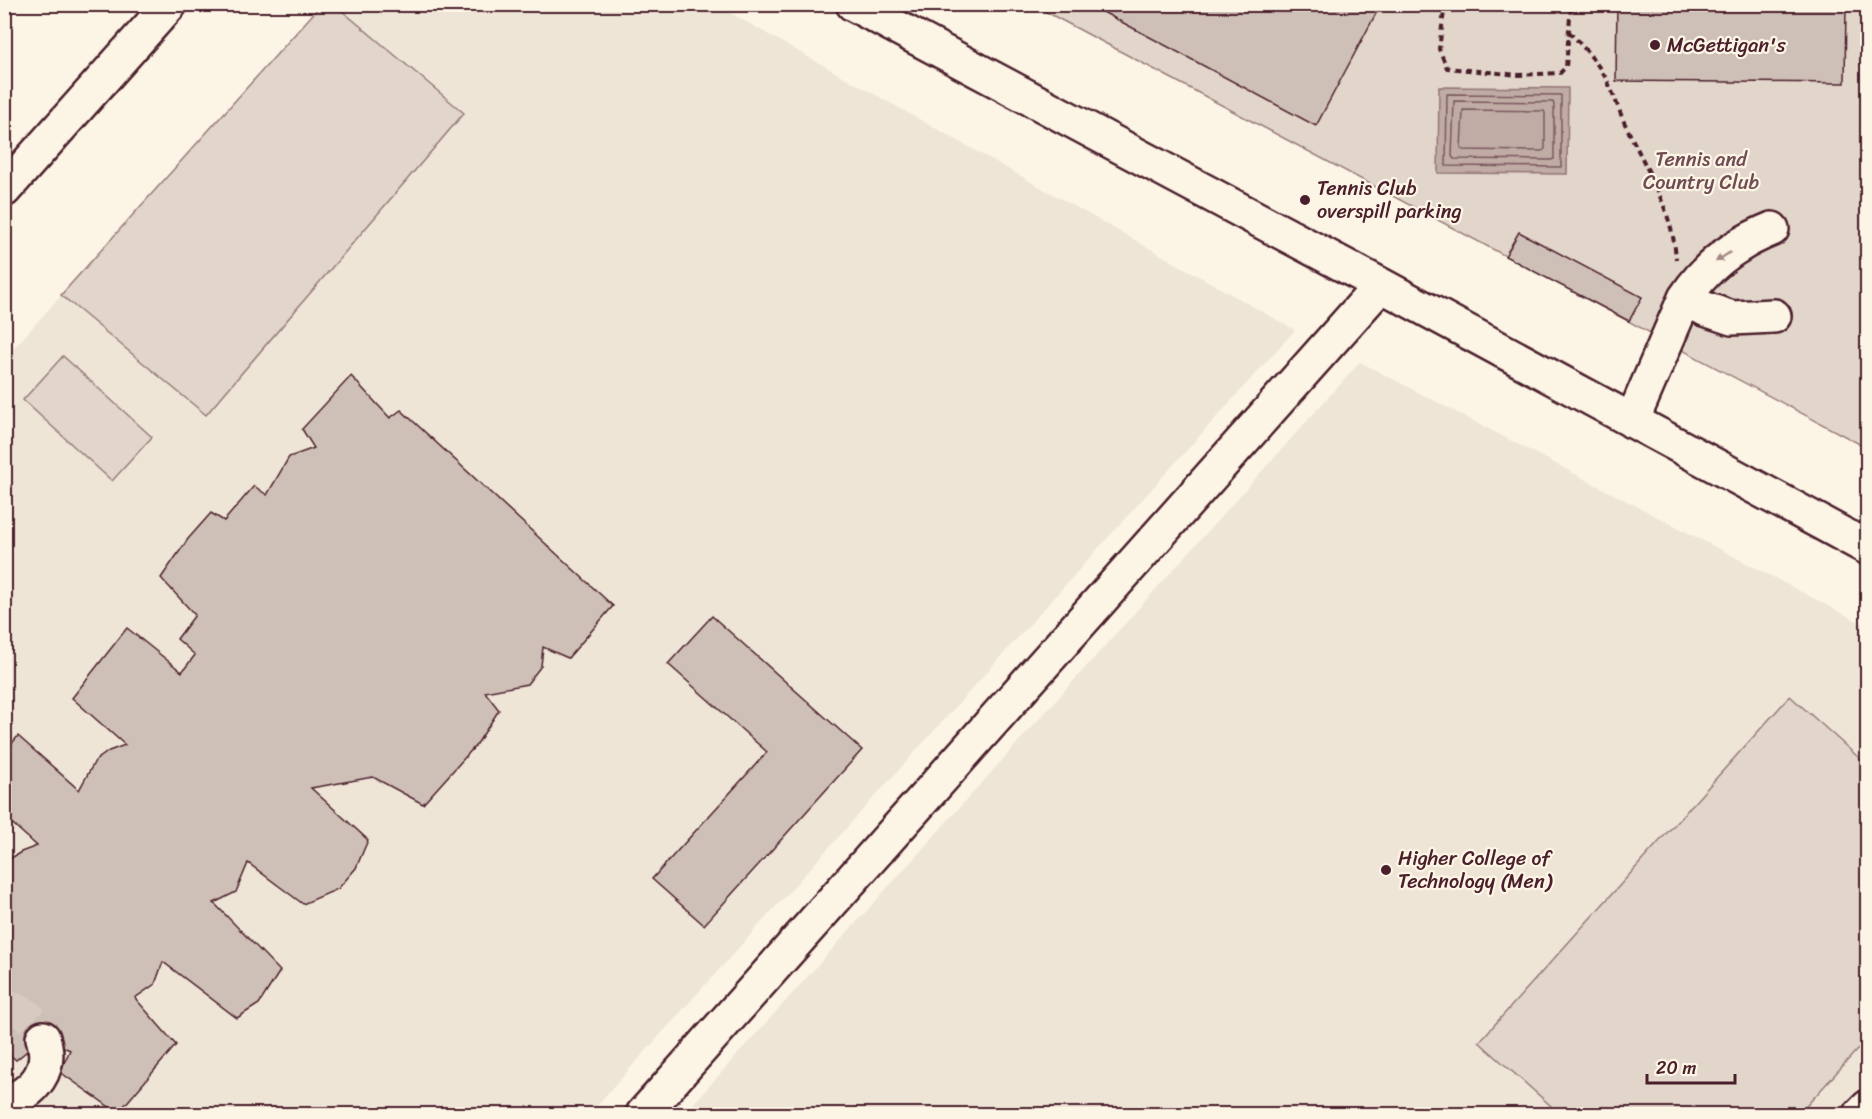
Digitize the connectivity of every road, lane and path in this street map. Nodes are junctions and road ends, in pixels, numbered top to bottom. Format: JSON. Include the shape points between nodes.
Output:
{"nodes":[{"id":1,"x":170,"y":4,"type":"edge"},
{"id":2,"x":853,"y":4,"type":"edge"},
{"id":3,"x":1445,"y":4,"type":"edge"},
{"id":4,"x":1571,"y":4,"type":"edge"},
{"id":5,"x":1569,"y":32,"type":"junction"},
{"id":6,"x":4,"y":190,"type":"edge"},
{"id":7,"x":1772,"y":229,"type":"dead end"},
{"id":8,"x":1677,"y":267,"type":"dead end"},
{"id":9,"x":1381,"y":285,"type":"junction"},
{"id":10,"x":1685,"y":298,"type":"junction"},
{"id":11,"x":1774,"y":316,"type":"dead end"},
{"id":12,"x":1632,"y":421,"type":"junction"},
{"id":13,"x":1868,"y":548,"type":"edge"},
{"id":14,"x":44,"y":1038,"type":"tunnel mouth"},
{"id":15,"x":4,"y":1102,"type":"edge"},
{"id":16,"x":1868,"y":1107,"type":"edge"},
{"id":17,"x":643,"y":1114,"type":"edge"},
{"id":18,"x":1861,"y":1114,"type":"edge"}],
"edges":[{"from":1,"to":6,"type":"street"},
{"from":2,"to":9,"type":"street"},
{"from":3,"to":5,"type":"path","via":[[1439,49],[1447,68],[1519,75],[1560,73],[1566,67]]},
{"from":4,"to":5,"type":"path"},
{"from":5,"to":8,"type":"path","via":[[1604,75],[1666,206]]},
{"from":7,"to":10,"type":"street","one_way":true,"via":[[1754,236],[1714,263]]},
{"from":9,"to":12,"type":"street"},
{"from":9,"to":17,"type":"street"},
{"from":10,"to":11,"type":"street","via":[[1732,318]]},
{"from":10,"to":12,"type":"street"},
{"from":12,"to":13,"type":"street"},
{"from":14,"to":15,"type":"street","via":[[46,1064],[41,1077],[32,1089]]},
{"from":16,"to":18,"type":"street"}]}
